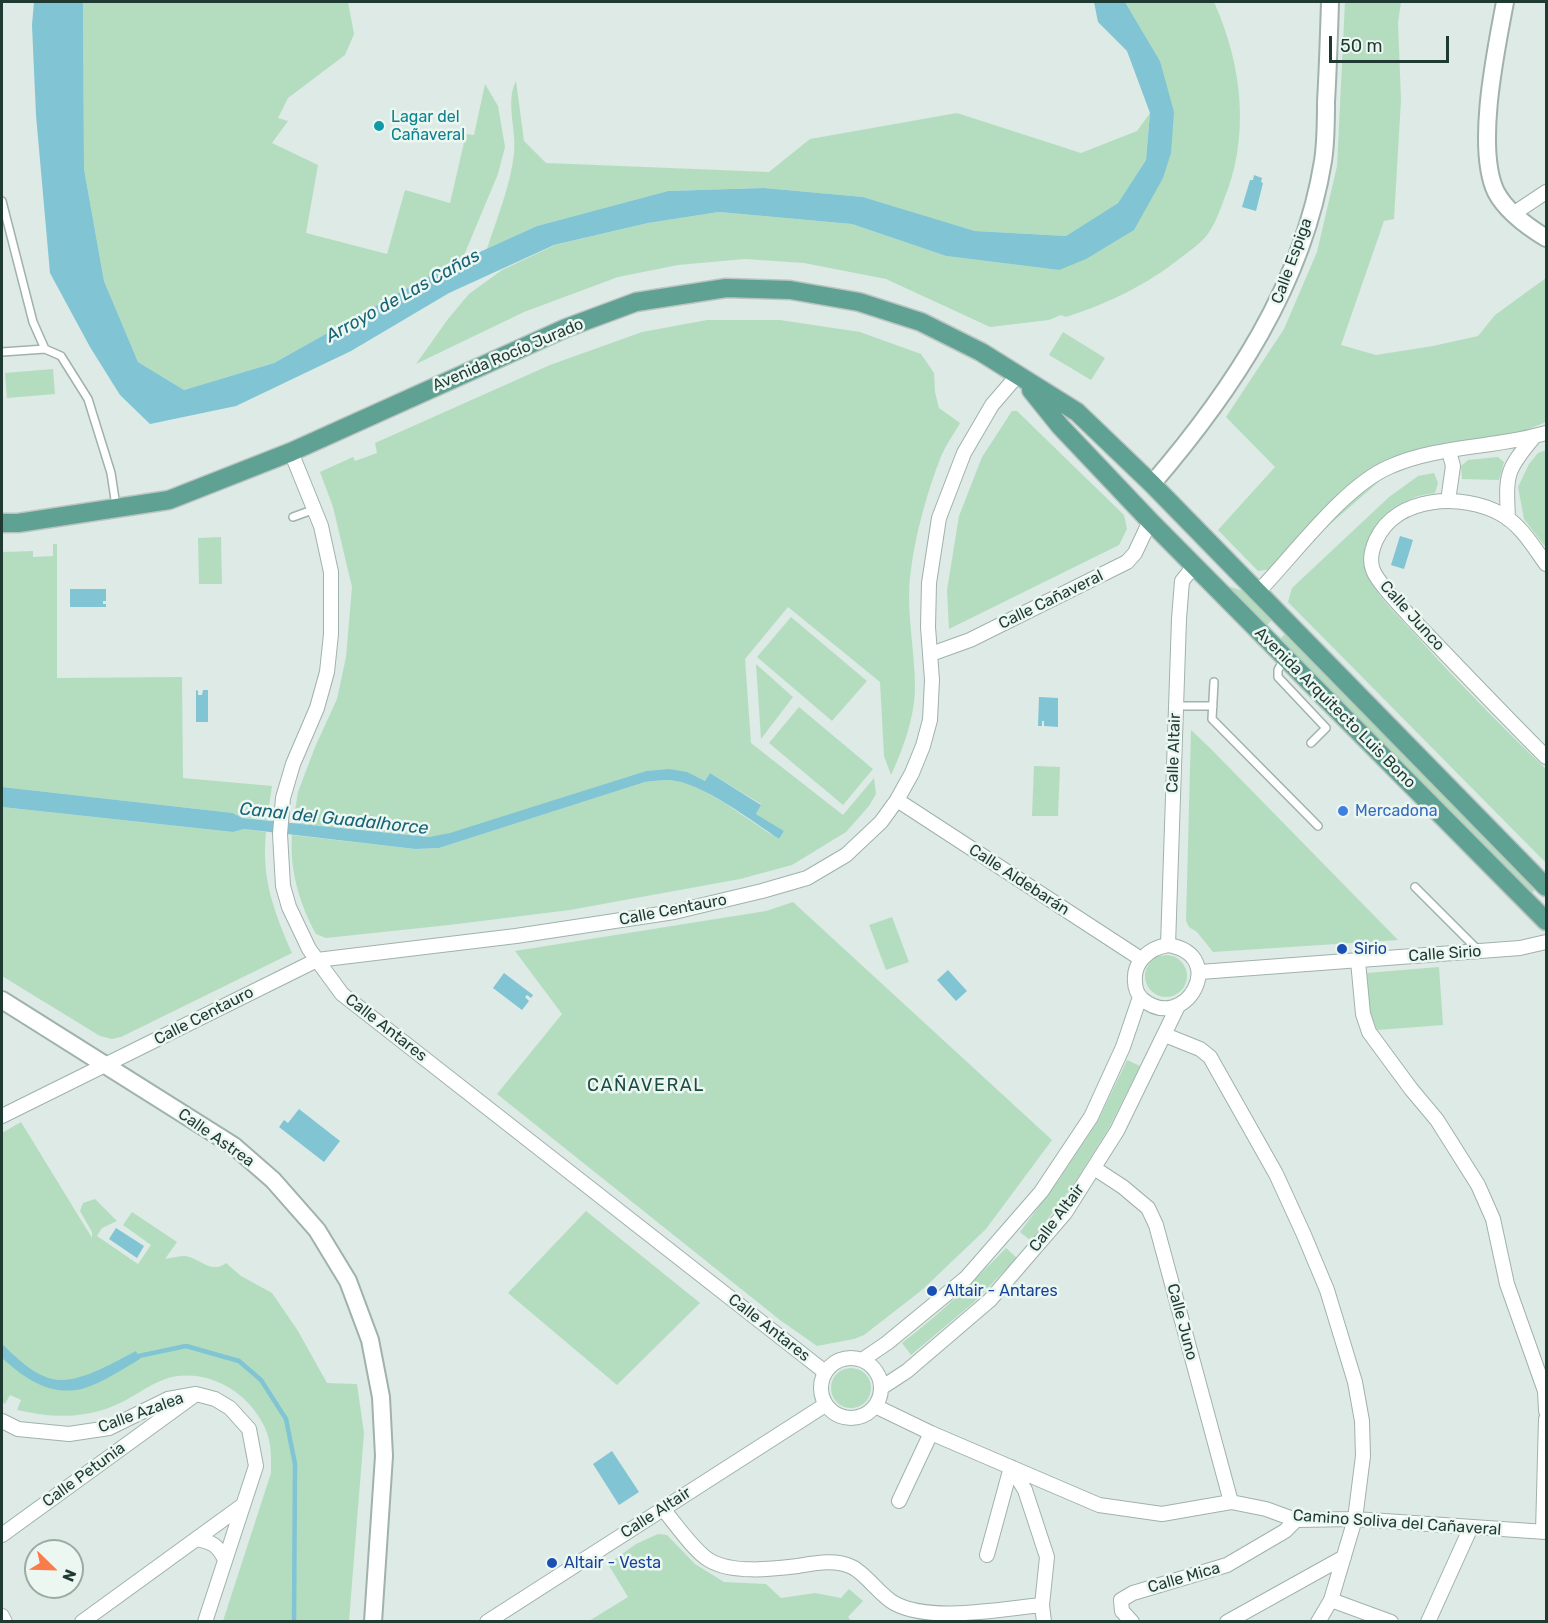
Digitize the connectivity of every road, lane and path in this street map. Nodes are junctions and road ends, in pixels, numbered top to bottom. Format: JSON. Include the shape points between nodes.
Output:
{"nodes":[{"id":1,"x":1330,"y":2,"type":"edge"},
{"id":2,"x":1505,"y":2,"type":"edge"},
{"id":3,"x":1546,"y":192,"type":"edge"},
{"id":4,"x":2,"y":201,"type":"edge"},
{"id":5,"x":1514,"y":214,"type":"junction"},
{"id":6,"x":1546,"y":238,"type":"edge"},
{"id":7,"x":45,"y":349,"type":"junction"},
{"id":8,"x":2,"y":352,"type":"edge"},
{"id":9,"x":1017,"y":376,"type":"junction"},
{"id":10,"x":1044,"y":404,"type":"junction"},
{"id":11,"x":1540,"y":435,"type":"edge"},
{"id":12,"x":1498,"y":444,"type":"junction"},
{"id":13,"x":1449,"y":451,"type":"junction"},
{"id":14,"x":291,"y":452,"type":"junction"},
{"id":15,"x":1509,"y":469,"type":"junction"},
{"id":16,"x":1152,"y":484,"type":"junction"},
{"id":17,"x":1448,"y":501,"type":"junction"},
{"id":18,"x":116,"y":509,"type":"junction"},
{"id":19,"x":315,"y":509,"type":"junction"},
{"id":20,"x":293,"y":517,"type":"dead end"},
{"id":21,"x":1508,"y":519,"type":"junction"},
{"id":22,"x":1150,"y":521,"type":"junction"},
{"id":23,"x":2,"y":523,"type":"edge"},
{"id":24,"x":1546,"y":564,"type":"edge"},
{"id":25,"x":1194,"y":566,"type":"junction"},
{"id":26,"x":1257,"y":593,"type":"junction"},
{"id":27,"x":931,"y":654,"type":"junction"},
{"id":28,"x":1285,"y":657,"type":"junction"},
{"id":29,"x":1214,"y":682,"type":"dead end"},
{"id":30,"x":1176,"y":705,"type":"junction"},
{"id":31,"x":1213,"y":705,"type":"junction"},
{"id":32,"x":1311,"y":743,"type":"dead end"},
{"id":33,"x":1546,"y":757,"type":"edge"},
{"id":34,"x":897,"y":800,"type":"junction"},
{"id":35,"x":1318,"y":826,"type":"dead end"},
{"id":36,"x":1415,"y":887,"type":"dead end"},
{"id":37,"x":1546,"y":887,"type":"edge"},
{"id":38,"x":1546,"y":921,"type":"edge"},
{"id":39,"x":1546,"y":942,"type":"edge"},
{"id":40,"x":1167,"y":945,"type":"junction"},
{"id":41,"x":1479,"y":951,"type":"junction"},
{"id":42,"x":1141,"y":959,"type":"junction"},
{"id":43,"x":316,"y":960,"type":"junction"},
{"id":44,"x":1358,"y":961,"type":"junction"},
{"id":45,"x":1200,"y":972,"type":"junction"},
{"id":46,"x":1140,"y":997,"type":"junction"},
{"id":47,"x":2,"y":1000,"type":"edge"},
{"id":48,"x":1178,"y":1006,"type":"junction"},
{"id":49,"x":1165,"y":1035,"type":"junction"},
{"id":50,"x":106,"y":1065,"type":"junction"},
{"id":51,"x":2,"y":1116,"type":"edge"},
{"id":52,"x":1094,"y":1168,"type":"junction"},
{"id":53,"x":862,"y":1360,"type":"junction"},
{"id":54,"x":825,"y":1372,"type":"junction"},
{"id":55,"x":881,"y":1388,"type":"junction"},
{"id":56,"x":196,"y":1394,"type":"junction"},
{"id":57,"x":825,"y":1404,"type":"junction"},
{"id":58,"x":875,"y":1406,"type":"junction"},
{"id":59,"x":1546,"y":1411,"type":"edge"},
{"id":60,"x":1546,"y":1419,"type":"edge"},
{"id":61,"x":2,"y":1421,"type":"edge"},
{"id":62,"x":931,"y":1433,"type":"junction"},
{"id":63,"x":1011,"y":1467,"type":"junction"},
{"id":64,"x":899,"y":1501,"type":"dead end"},
{"id":65,"x":1231,"y":1502,"type":"junction"},
{"id":66,"x":243,"y":1504,"type":"junction"},
{"id":67,"x":663,"y":1509,"type":"junction"},
{"id":68,"x":1355,"y":1518,"type":"junction"},
{"id":69,"x":1296,"y":1520,"type":"junction"},
{"id":70,"x":1472,"y":1527,"type":"junction"},
{"id":71,"x":1545,"y":1532,"type":"edge"},
{"id":72,"x":2,"y":1535,"type":"edge"},
{"id":73,"x":196,"y":1539,"type":"junction"},
{"id":74,"x":987,"y":1555,"type":"dead end"},
{"id":75,"x":1344,"y":1557,"type":"junction"},
{"id":76,"x":225,"y":1560,"type":"junction"},
{"id":77,"x":1331,"y":1600,"type":"junction"},
{"id":78,"x":1042,"y":1605,"type":"junction"},
{"id":79,"x":2,"y":1617,"type":"edge"},
{"id":80,"x":5,"y":1622,"type":"edge"},
{"id":81,"x":82,"y":1622,"type":"edge"},
{"id":82,"x":205,"y":1622,"type":"edge"},
{"id":83,"x":373,"y":1622,"type":"edge"},
{"id":84,"x":487,"y":1622,"type":"edge"},
{"id":85,"x":1044,"y":1622,"type":"edge"},
{"id":86,"x":1132,"y":1622,"type":"edge"},
{"id":87,"x":1227,"y":1622,"type":"edge"},
{"id":88,"x":1318,"y":1622,"type":"edge"},
{"id":89,"x":1391,"y":1622,"type":"edge"},
{"id":90,"x":1428,"y":1622,"type":"edge"}],
"edges":[{"from":1,"to":16,"type":"street","name":"Calle Espiga","via":[[1323,161],[1303,240],[1265,327],[1226,390]]},
{"from":2,"to":5,"type":"street","via":[[1494,62],[1486,148],[1497,193]]},
{"from":3,"to":5,"type":"street"},
{"from":4,"to":7,"type":"lane","via":[[33,322]]},
{"from":5,"to":6,"type":"street"},
{"from":7,"to":8,"type":"lane"},
{"from":7,"to":18,"type":"lane","via":[[61,356],[88,399],[111,473]]},
{"from":9,"to":10,"type":"main road","name":"Avenida Rocío Jurado"},
{"from":9,"to":14,"type":"main road","name":"Avenida Rocío Jurado","via":[[981,352],[921,322],[859,302],[790,290],[726,288],[636,302],[566,328]]},
{"from":9,"to":16,"type":"main road","name":"Avenida Rocío Jurado","via":[[1077,412]]},
{"from":9,"to":27,"type":"street","name":"Calle Centauro","via":[[992,405],[964,453],[939,518],[929,583]]},
{"from":10,"to":16,"type":"main road","name":"Avenida Rocío Jurado","via":[[1063,414],[1130,478]]},
{"from":10,"to":22,"type":"main road","name":"Avenida Rocío Jurado"},
{"from":11,"to":12,"type":"street"},
{"from":11,"to":15,"type":"street"},
{"from":12,"to":13,"type":"street"},
{"from":12,"to":15,"type":"street"},
{"from":13,"to":17,"type":"street","via":[[1453,466]]},
{"from":13,"to":26,"type":"street","via":[[1408,460],[1370,477],[1337,506]]},
{"from":14,"to":18,"type":"main road","name":"Avenida Rocío Jurado","via":[[169,500]]},
{"from":14,"to":19,"type":"street","name":"Calle Antares"},
{"from":15,"to":21,"type":"street"},
{"from":16,"to":26,"type":"main road","name":"Avenida Arquitecto Luis Bono"},
{"from":17,"to":21,"type":"street","name":"Calle Junco","via":[[1465,501]]},
{"from":17,"to":33,"type":"street","name":"Calle Junco","via":[[1416,506],[1380,531],[1371,552],[1373,571],[1404,610]]},
{"from":18,"to":23,"type":"main road","name":"Avenida Rocío Jurado"},
{"from":19,"to":20,"type":"lane"},
{"from":19,"to":43,"type":"street","name":"Calle Antares","via":[[331,572],[331,634],[327,672],[317,708],[283,798],[281,841],[283,886]]},
{"from":21,"to":24,"type":"street","name":"Calle Junco","via":[[1519,526]]},
{"from":22,"to":25,"type":"main road","name":"Avenida Arquitecto Luis Bono"},
{"from":22,"to":27,"type":"street","name":"Calle Cañaveral","via":[[1127,562],[970,640]]},
{"from":25,"to":28,"type":"main road","name":"Avenida Arquitecto Luis Bono"},
{"from":25,"to":30,"type":"street","name":"Calle Altair","via":[[1182,581]]},
{"from":26,"to":37,"type":"main road","name":"Avenida Arquitecto Luis Bono"},
{"from":27,"to":34,"type":"street","name":"Calle Centauro","via":[[930,720],[912,773]]},
{"from":28,"to":32,"type":"lane","via":[[1278,677],[1326,728]]},
{"from":28,"to":38,"type":"main road","name":"Avenida Arquitecto Luis Bono"},
{"from":29,"to":31,"type":"lane"},
{"from":30,"to":31,"type":"lane"},
{"from":30,"to":40,"type":"street","name":"Calle Altair"},
{"from":31,"to":35,"type":"lane","via":[[1212,719]]},
{"from":34,"to":42,"type":"street","name":"Calle Aldebarán"},
{"from":34,"to":43,"type":"street","name":"Calle Centauro","via":[[881,822],[846,855],[807,878],[762,891],[663,914]]},
{"from":36,"to":41,"type":"lane"},
{"from":39,"to":41,"type":"street","name":"Calle Sirio"},
{"from":40,"to":42,"type":"street","via":[[1155,947]]},
{"from":40,"to":45,"type":"street","via":[[1180,947],[1193,957]]},
{"from":41,"to":44,"type":"street","name":"Calle Sirio"},
{"from":42,"to":46,"type":"street","via":[[1134,973]]},
{"from":43,"to":50,"type":"street","name":"Calle Centauro"},
{"from":43,"to":54,"type":"street","name":"Calle Antares","via":[[342,994]]},
{"from":44,"to":45,"type":"street","name":"Calle Sirio"},
{"from":44,"to":59,"type":"street","via":[[1363,1014],[1369,1032],[1437,1120],[1478,1185],[1493,1219],[1507,1284],[1545,1391]]},
{"from":45,"to":48,"type":"street","via":[[1195,988]]},
{"from":46,"to":48,"type":"street","via":[[1152,1006]]},
{"from":46,"to":53,"type":"street","name":"Calle Altair","via":[[1123,1047],[1091,1117],[1041,1192],[966,1278]]},
{"from":47,"to":50,"type":"street","name":"Calle Astrea"},
{"from":48,"to":49,"type":"street","name":"Calle Altair"},
{"from":49,"to":52,"type":"street","name":"Calle Altair"},
{"from":49,"to":68,"type":"street","via":[[1210,1057],[1276,1174],[1327,1290],[1355,1382],[1362,1421],[1363,1455]]},
{"from":50,"to":51,"type":"street","name":"Calle Centauro"},
{"from":50,"to":83,"type":"street","name":"Calle Astrea","via":[[234,1146],[273,1180],[317,1230],[348,1281],[370,1340],[381,1397],[384,1456]]},
{"from":52,"to":55,"type":"street","name":"Calle Altair","via":[[1065,1213],[990,1300]]},
{"from":52,"to":65,"type":"street","name":"Calle Juno","via":[[1148,1208],[1156,1225]]},
{"from":53,"to":54,"type":"street","via":[[835,1362]]},
{"from":53,"to":55,"type":"street","via":[[876,1371]]},
{"from":54,"to":57,"type":"street","via":[[820,1388]]},
{"from":55,"to":58,"type":"street"},
{"from":56,"to":61,"type":"street","name":"Calle Azalea","via":[[168,1400],[109,1428],[69,1434],[18,1429]]},
{"from":56,"to":66,"type":"street","name":"Calle Azalea","via":[[214,1398],[230,1408],[249,1429],[256,1466]]},
{"from":56,"to":72,"type":"street","name":"Calle Petunia"},
{"from":57,"to":58,"type":"street","via":[[843,1418],[866,1414]]},
{"from":57,"to":67,"type":"street","name":"Calle Altair"},
{"from":58,"to":62,"type":"street","name":"Camino Soliva del Cañaveral"},
{"from":60,"to":71,"type":"street"},
{"from":62,"to":63,"type":"street","name":"Camino Soliva del Cañaveral"},
{"from":62,"to":64,"type":"street"},
{"from":63,"to":65,"type":"street","name":"Camino Soliva del Cañaveral","via":[[1100,1505],[1162,1514]]},
{"from":63,"to":74,"type":"street"},
{"from":63,"to":78,"type":"street","via":[[1025,1490],[1047,1557]]},
{"from":65,"to":69,"type":"street","name":"Camino Soliva del Cañaveral"},
{"from":66,"to":73,"type":"street"},
{"from":66,"to":76,"type":"street","name":"Calle Azalea"},
{"from":67,"to":78,"type":"street","via":[[709,1560],[742,1570],[824,1561],[853,1567],[892,1602],[911,1612],[941,1615]]},
{"from":67,"to":84,"type":"street","name":"Calle Altair"},
{"from":68,"to":69,"type":"street","name":"Camino Soliva del Cañaveral"},
{"from":68,"to":70,"type":"street","name":"Camino Soliva del Cañaveral"},
{"from":68,"to":75,"type":"street"},
{"from":69,"to":86,"type":"street","name":"Calle Mica","via":[[1285,1531],[1227,1565],[1121,1600],[1122,1611]]},
{"from":70,"to":71,"type":"street","name":"Camino Soliva del Cañaveral"},
{"from":70,"to":90,"type":"street"},
{"from":73,"to":76,"type":"street","via":[[211,1542]]},
{"from":73,"to":81,"type":"street"},
{"from":75,"to":77,"type":"street"},
{"from":75,"to":87,"type":"street"},
{"from":76,"to":82,"type":"street","name":"Calle Azalea"},
{"from":77,"to":88,"type":"street"},
{"from":77,"to":89,"type":"street"},
{"from":78,"to":85,"type":"street"},
{"from":79,"to":80,"type":"street"}]}
